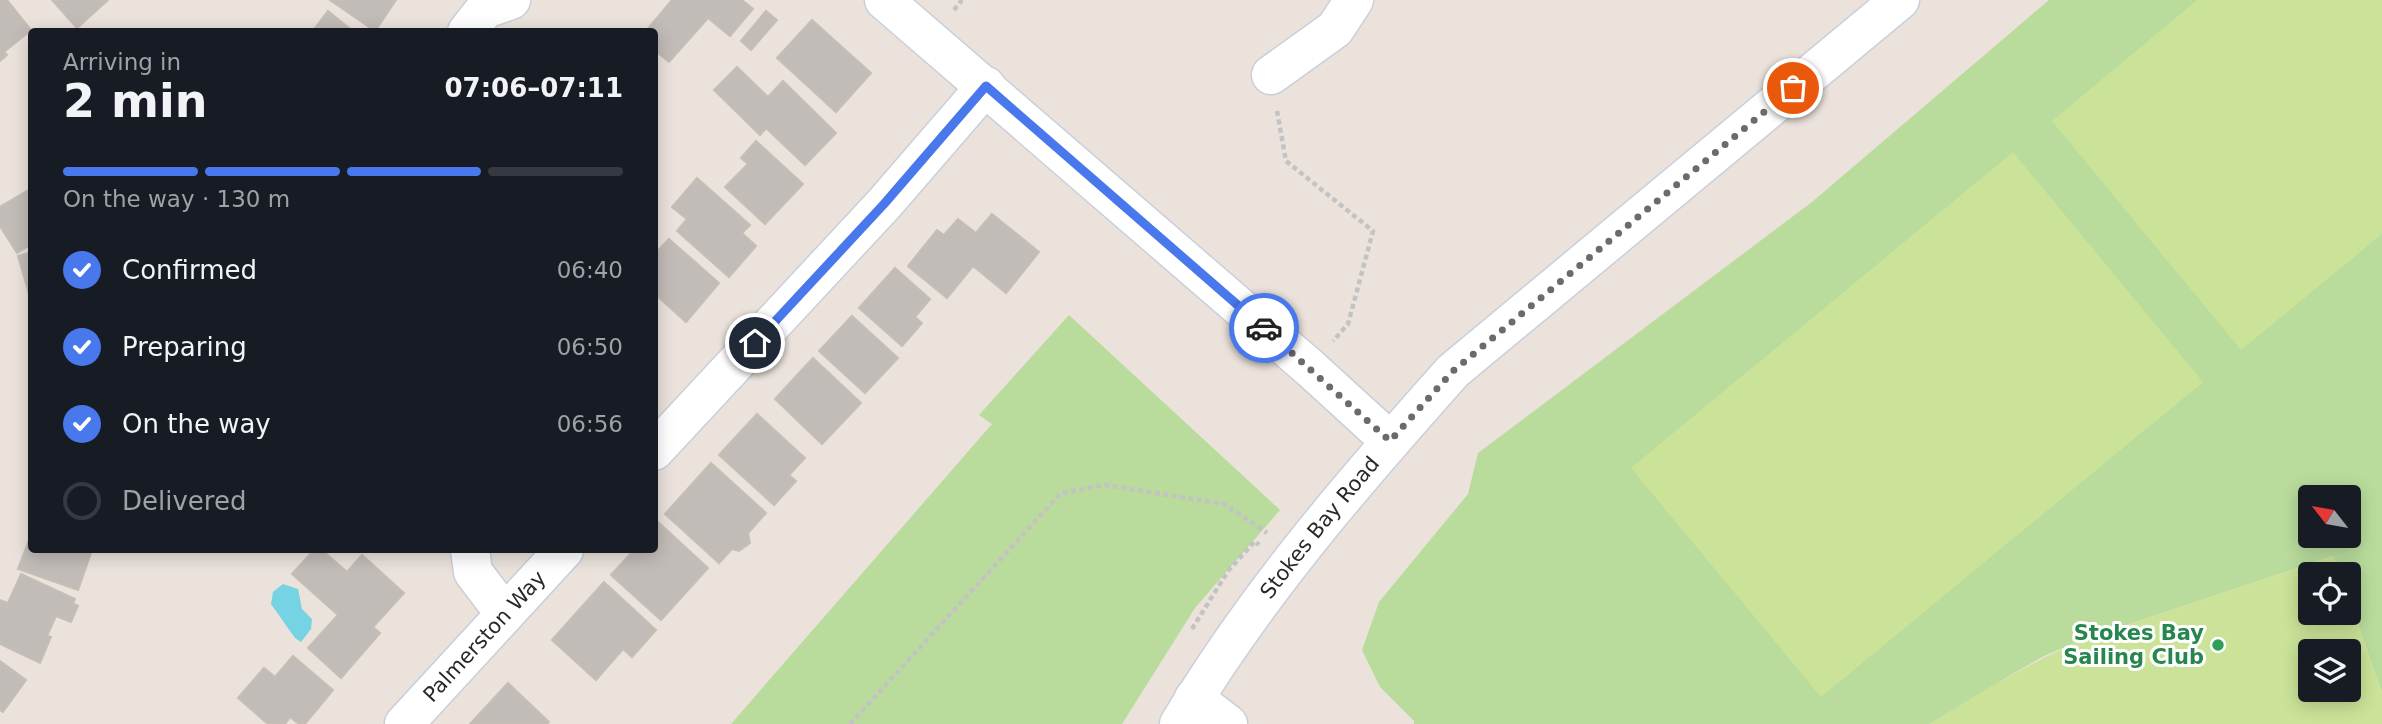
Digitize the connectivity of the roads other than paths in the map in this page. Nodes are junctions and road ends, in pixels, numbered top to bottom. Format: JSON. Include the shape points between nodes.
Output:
{"nodes":[{"id":1,"x":511,"y":0,"type":"edge"},
{"id":2,"x":884,"y":0,"type":"edge"},
{"id":3,"x":1354,"y":0,"type":"edge"},
{"id":4,"x":1900,"y":0,"type":"edge"},
{"id":5,"x":470,"y":28,"type":"edge"},
{"id":6,"x":1271,"y":75,"type":"road end"},
{"id":7,"x":986,"y":86,"type":"junction"},
{"id":8,"x":1390,"y":441,"type":"junction"},
{"id":9,"x":658,"y":447,"type":"edge"},
{"id":10,"x":470,"y":553,"type":"edge"},
{"id":11,"x":561,"y":553,"type":"edge"},
{"id":12,"x":505,"y":614,"type":"junction"},
{"id":13,"x":1186,"y":711,"type":"edge"},
{"id":14,"x":404,"y":724,"type":"edge"},
{"id":15,"x":1228,"y":724,"type":"edge"}],
"edges":[{"from":1,"to":5,"type":"street","via":[[485,9]]},
{"from":2,"to":7,"type":"street"},
{"from":3,"to":6,"type":"street","via":[[1335,29]]},
{"from":4,"to":8,"type":"street","name":"Stokes Bay Road","via":[[1453,371]]},
{"from":7,"to":8,"type":"street"},
{"from":7,"to":9,"type":"street","via":[[884,204]]},
{"from":8,"to":13,"type":"street","name":"Stokes Bay Road","via":[[1297,553]]},
{"from":10,"to":12,"type":"street","via":[[473,572]]},
{"from":11,"to":12,"type":"street","name":"Palmerston Way"},
{"from":12,"to":14,"type":"street","name":"Palmerston Way"},
{"from":13,"to":15,"type":"street"}]}
